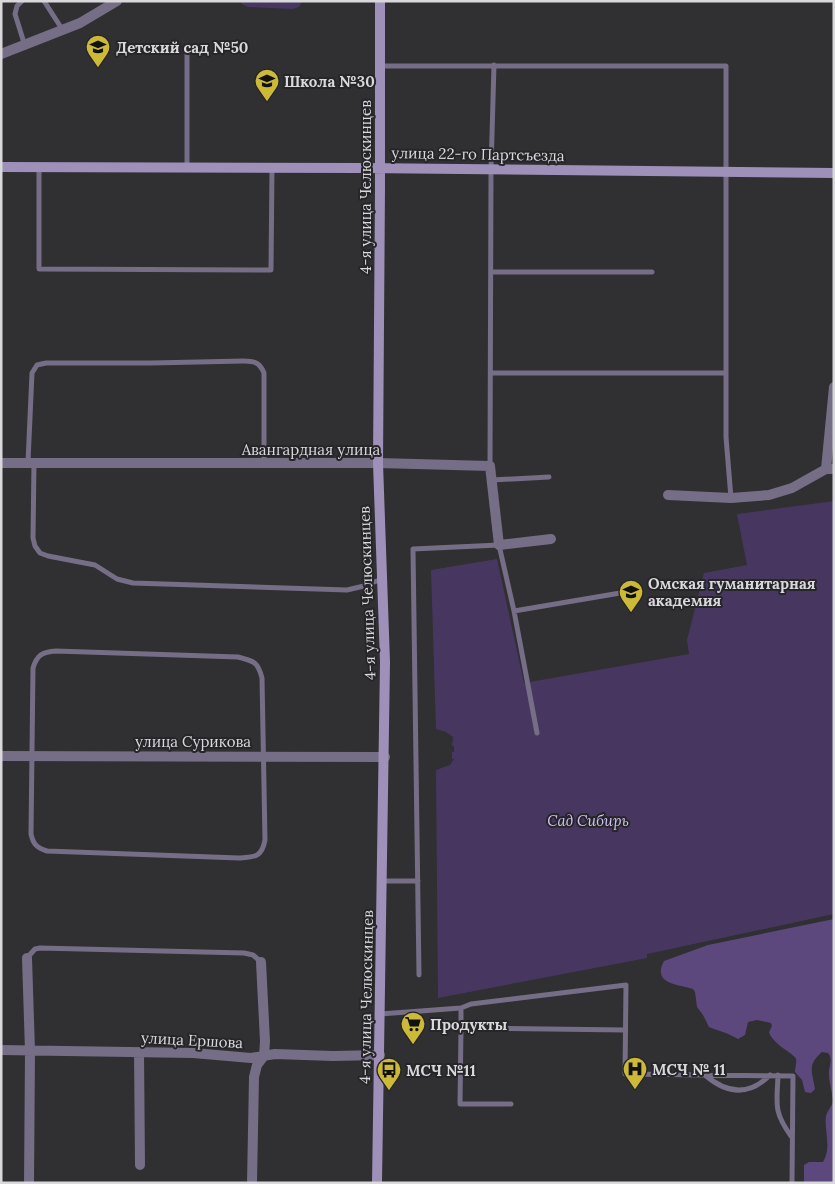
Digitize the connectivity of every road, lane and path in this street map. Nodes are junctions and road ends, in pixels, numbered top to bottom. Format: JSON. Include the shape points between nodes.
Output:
{"nodes":[{"id":1,"x":22,"y":1,"type":"edge"},
{"id":2,"x":44,"y":1,"type":"edge"},
{"id":3,"x":117,"y":1,"type":"edge"},
{"id":4,"x":380,"y":1,"type":"edge"},
{"id":5,"x":62,"y":29,"type":"junction"},
{"id":6,"x":26,"y":46,"type":"junction"},
{"id":7,"x":187,"y":46,"type":"dead end"},
{"id":8,"x":1,"y":54,"type":"edge"},
{"id":9,"x":380,"y":66,"type":"junction"},
{"id":10,"x":494,"y":66,"type":"junction"},
{"id":11,"x":1,"y":167,"type":"edge"},
{"id":12,"x":39,"y":167,"type":"junction"},
{"id":13,"x":187,"y":168,"type":"junction"},
{"id":14,"x":272,"y":168,"type":"junction"},
{"id":15,"x":380,"y":168,"type":"junction"},
{"id":16,"x":491,"y":170,"type":"junction"},
{"id":17,"x":726,"y":172,"type":"junction"},
{"id":18,"x":834,"y":173,"type":"edge"},
{"id":19,"x":490,"y":272,"type":"junction"},
{"id":20,"x":652,"y":272,"type":"dead end"},
{"id":21,"x":490,"y":373,"type":"junction"},
{"id":22,"x":726,"y":373,"type":"junction"},
{"id":23,"x":834,"y":387,"type":"edge"},
{"id":24,"x":31,"y":462,"type":"junction"},
{"id":25,"x":1,"y":463,"type":"edge"},
{"id":26,"x":264,"y":464,"type":"junction"},
{"id":27,"x":378,"y":464,"type":"junction"},
{"id":28,"x":490,"y":466,"type":"junction"},
{"id":29,"x":830,"y":469,"type":"edge"},
{"id":30,"x":549,"y":478,"type":"dead end"},
{"id":31,"x":492,"y":480,"type":"junction"},
{"id":32,"x":668,"y":495,"type":"dead end"},
{"id":33,"x":732,"y":498,"type":"junction"},
{"id":34,"x":551,"y":539,"type":"dead end"},
{"id":35,"x":500,"y":544,"type":"junction"},
{"id":36,"x":383,"y":578,"type":"junction"},
{"id":37,"x":632,"y":591,"type":"dead end"},
{"id":38,"x":514,"y":611,"type":"junction"},
{"id":39,"x":537,"y":733,"type":"dead end"},
{"id":40,"x":1,"y":756,"type":"edge"},
{"id":41,"x":31,"y":756,"type":"junction"},
{"id":42,"x":263,"y":756,"type":"junction"},
{"id":43,"x":385,"y":757,"type":"junction"},
{"id":44,"x":383,"y":881,"type":"junction"},
{"id":45,"x":418,"y":881,"type":"junction"},
{"id":46,"x":27,"y":958,"type":"joint"},
{"id":47,"x":261,"y":962,"type":"joint"},
{"id":48,"x":419,"y":975,"type":"dead end"},
{"id":49,"x":461,"y":1008,"type":"junction"},
{"id":50,"x":380,"y":1014,"type":"junction"},
{"id":51,"x":461,"y":1028,"type":"junction"},
{"id":52,"x":625,"y":1030,"type":"junction"},
{"id":53,"x":1,"y":1050,"type":"edge"},
{"id":54,"x":30,"y":1051,"type":"junction"},
{"id":55,"x":139,"y":1052,"type":"junction"},
{"id":56,"x":380,"y":1055,"type":"junction"},
{"id":57,"x":264,"y":1056,"type":"junction"},
{"id":58,"x":705,"y":1075,"type":"junction"},
{"id":59,"x":770,"y":1075,"type":"junction"},
{"id":60,"x":778,"y":1075,"type":"junction"},
{"id":61,"x":512,"y":1104,"type":"dead end"},
{"id":62,"x":792,"y":1136,"type":"junction"},
{"id":63,"x":140,"y":1165,"type":"dead end"},
{"id":64,"x":29,"y":1183,"type":"edge"},
{"id":65,"x":252,"y":1183,"type":"edge"},
{"id":66,"x":377,"y":1183,"type":"edge"},
{"id":67,"x":792,"y":1183,"type":"edge"}],
"edges":[{"from":1,"to":6,"type":"lane","via":[[15,14]]},
{"from":2,"to":5,"type":"lane"},
{"from":3,"to":5,"type":"street","via":[[80,23]]},
{"from":4,"to":9,"type":"main road","name":"4-я улица Челюскинцев"},
{"from":5,"to":6,"type":"street"},
{"from":6,"to":8,"type":"street"},
{"from":7,"to":13,"type":"lane"},
{"from":9,"to":10,"type":"lane"},
{"from":9,"to":15,"type":"main road","name":"4-я улица Челюскинцев"},
{"from":10,"to":16,"type":"lane"},
{"from":10,"to":17,"type":"lane","via":[[726,66]]},
{"from":11,"to":12,"type":"main road","name":"улица 22-го Партсъезда"},
{"from":12,"to":13,"type":"main road","name":"улица 22-го Партсъезда"},
{"from":12,"to":14,"type":"lane","via":[[39,269],[271,270]]},
{"from":13,"to":14,"type":"main road","name":"улица 22-го Партсъезда"},
{"from":14,"to":15,"type":"main road","name":"улица 22-го Партсъезда"},
{"from":15,"to":16,"type":"main road","name":"улица 22-го Партсъезда"},
{"from":15,"to":27,"type":"main road","name":"4-я улица Челюскинцев"},
{"from":16,"to":17,"type":"main road","name":"улица 22-го Партсъезда"},
{"from":16,"to":19,"type":"lane"},
{"from":17,"to":18,"type":"main road","name":"улица 22-го Партсъезда"},
{"from":17,"to":22,"type":"lane"},
{"from":19,"to":20,"type":"lane"},
{"from":19,"to":21,"type":"lane"},
{"from":21,"to":22,"type":"lane"},
{"from":21,"to":28,"type":"lane"},
{"from":22,"to":33,"type":"lane","via":[[726,437]]},
{"from":23,"to":29,"type":"street"},
{"from":24,"to":25,"type":"street","name":"Авангардная улица"},
{"from":24,"to":26,"type":"street","name":"Авангардная улица"},
{"from":24,"to":26,"type":"lane","via":[[32,373],[37,365],[254,361],[264,373]]},
{"from":24,"to":36,"type":"lane","via":[[33,538],[40,553],[94,564],[117,579],[133,583],[348,590]]},
{"from":26,"to":27,"type":"street","name":"Авангардная улица"},
{"from":27,"to":28,"type":"street","name":"Авангардная улица"},
{"from":27,"to":36,"type":"main road","name":"4-я улица Челюскинцев"},
{"from":28,"to":31,"type":"street"},
{"from":29,"to":33,"type":"street","via":[[792,488],[769,495]]},
{"from":30,"to":31,"type":"lane"},
{"from":31,"to":35,"type":"street"},
{"from":32,"to":33,"type":"street"},
{"from":34,"to":35,"type":"street"},
{"from":35,"to":38,"type":"lane"},
{"from":35,"to":45,"type":"lane","via":[[413,549]]},
{"from":36,"to":43,"type":"main road","name":"4-я улица Челюскинцев"},
{"from":37,"to":38,"type":"lane"},
{"from":38,"to":39,"type":"lane"},
{"from":40,"to":41,"type":"street","name":"улица Сурикова"},
{"from":41,"to":42,"type":"street","name":"улица Сурикова"},
{"from":41,"to":42,"type":"lane","via":[[33,668],[37,657],[56,651],[251,660],[259,667],[262,678]]},
{"from":41,"to":42,"type":"lane","via":[[31,834],[39,849],[240,858],[259,855],[265,840]]},
{"from":42,"to":43,"type":"street","name":"улица Сурикова"},
{"from":43,"to":44,"type":"main road","name":"4-я улица Челюскинцев"},
{"from":44,"to":45,"type":"lane"},
{"from":44,"to":50,"type":"main road","name":"4-я улица Челюскинцев"},
{"from":45,"to":48,"type":"lane"},
{"from":46,"to":47,"type":"lane","via":[[40,948],[244,953]]},
{"from":46,"to":54,"type":"street"},
{"from":47,"to":57,"type":"street"},
{"from":49,"to":50,"type":"lane"},
{"from":49,"to":51,"type":"lane"},
{"from":49,"to":52,"type":"lane","via":[[471,1004],[626,985]]},
{"from":50,"to":56,"type":"main road","name":"4-я улица Челюскинцев"},
{"from":51,"to":52,"type":"lane"},
{"from":51,"to":61,"type":"lane","via":[[460,1104]]},
{"from":52,"to":58,"type":"lane","via":[[625,1074]]},
{"from":53,"to":54,"type":"street","name":"улица Ершова"},
{"from":54,"to":55,"type":"street","name":"улица Ершова"},
{"from":54,"to":64,"type":"street"},
{"from":55,"to":57,"type":"street","name":"улица Ершова","via":[[242,1058]]},
{"from":55,"to":63,"type":"street"},
{"from":56,"to":57,"type":"street","name":"улица Ершова"},
{"from":56,"to":66,"type":"main road","name":"4-я улица Челюскинцев"},
{"from":57,"to":65,"type":"street","via":[[254,1077]]},
{"from":58,"to":59,"type":"lane"},
{"from":58,"to":59,"type":"lane","via":[[718,1085],[733,1090],[752,1088]]},
{"from":59,"to":60,"type":"lane"},
{"from":60,"to":62,"type":"lane","via":[[777,1112]]},
{"from":60,"to":62,"type":"lane","via":[[792,1076]]},
{"from":62,"to":67,"type":"lane"}]}
